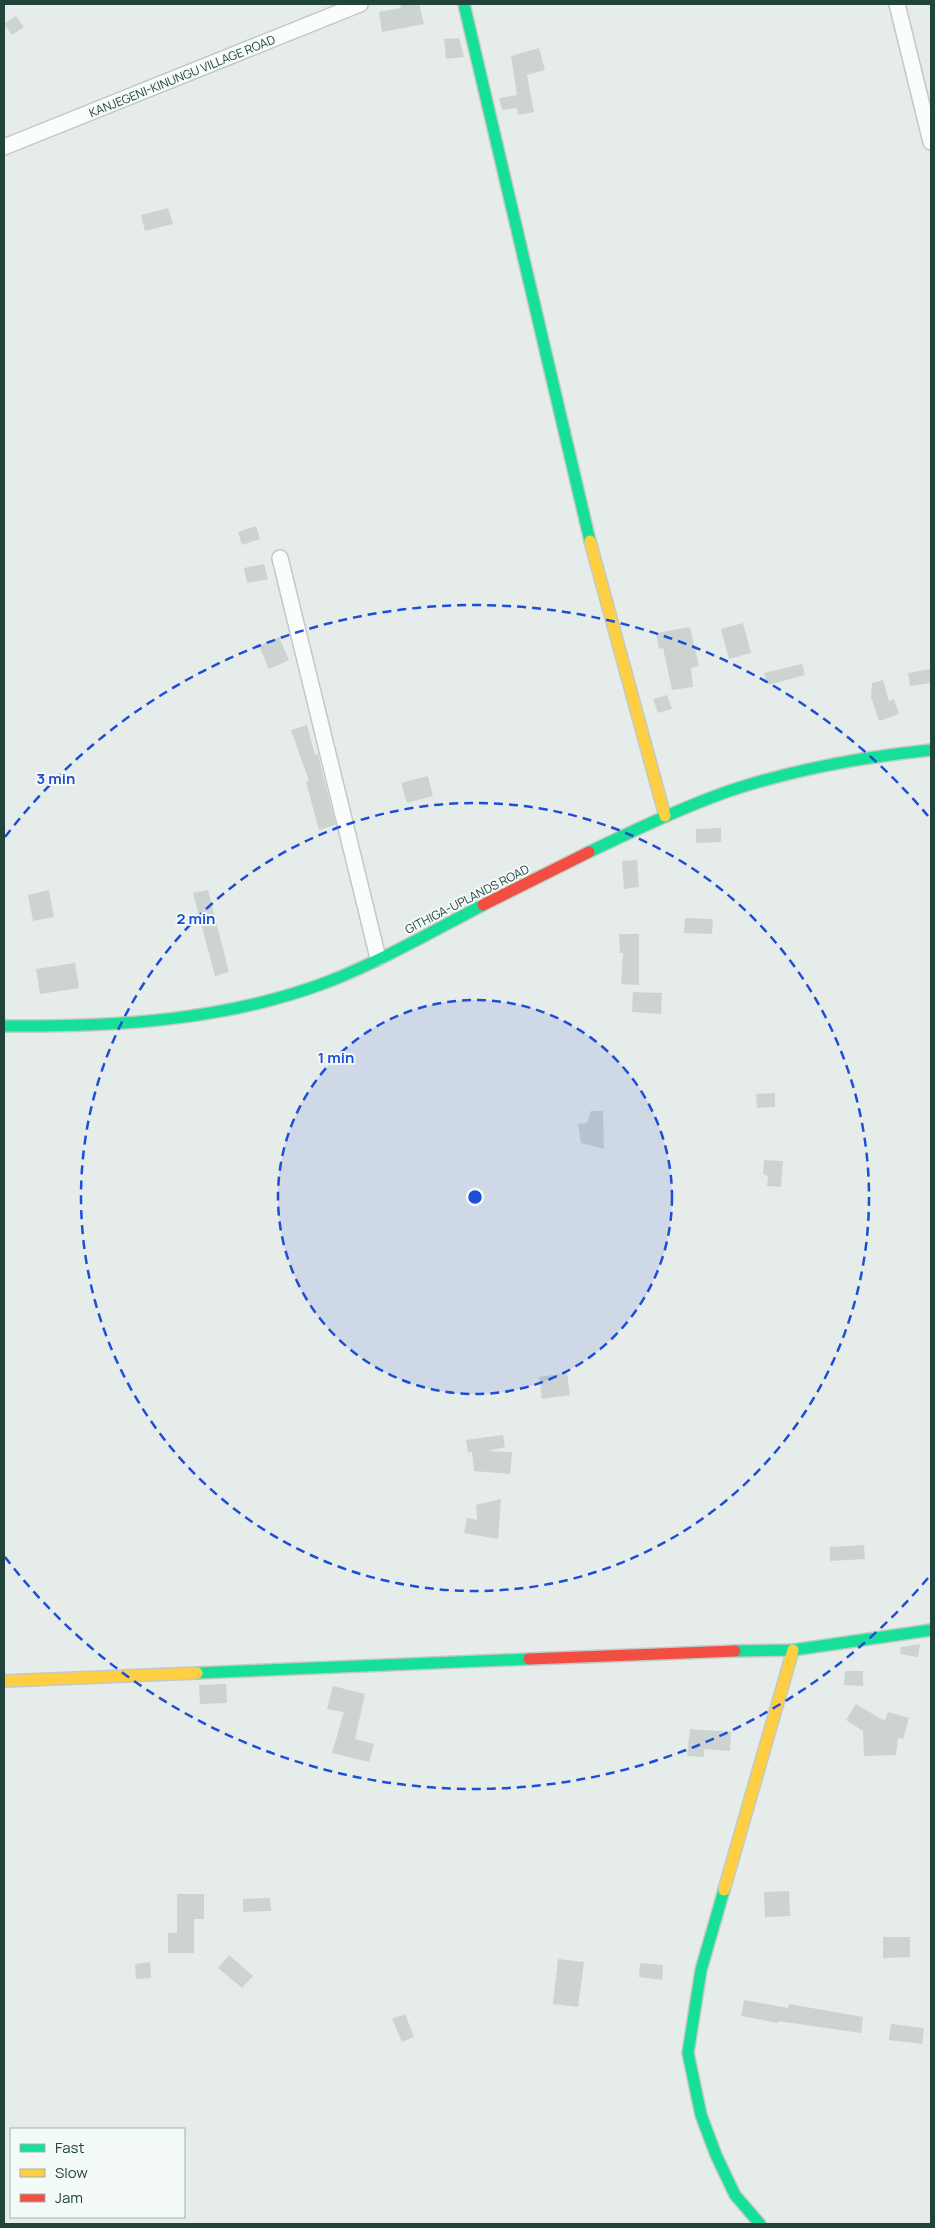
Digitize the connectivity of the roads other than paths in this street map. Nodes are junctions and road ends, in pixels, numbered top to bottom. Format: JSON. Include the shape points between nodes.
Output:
{"nodes":[{"id":1,"x":360,"y":4,"type":"edge"},
{"id":2,"x":464,"y":4,"type":"edge"},
{"id":3,"x":898,"y":4,"type":"edge"},
{"id":4,"x":931,"y":142,"type":"edge"},
{"id":5,"x":4,"y":148,"type":"edge"},
{"id":6,"x":280,"y":558,"type":"dead end"},
{"id":7,"x":931,"y":750,"type":"edge"},
{"id":8,"x":665,"y":816,"type":"junction"},
{"id":9,"x":378,"y":958,"type":"junction"},
{"id":10,"x":4,"y":1026,"type":"edge"},
{"id":11,"x":931,"y":1630,"type":"edge"},
{"id":12,"x":793,"y":1650,"type":"junction"},
{"id":13,"x":4,"y":1681,"type":"edge"},
{"id":14,"x":760,"y":2224,"type":"edge"}],
"edges":[{"from":1,"to":5,"type":"street","name":"KANJEGENI-KINUNGU VILLAGE ROAD"},
{"from":2,"to":8,"type":"street","via":[[589,536]]},
{"from":3,"to":4,"type":"street"},
{"from":6,"to":9,"type":"street"},
{"from":7,"to":8,"type":"street","name":"GITHIGA-UPLANDS ROAD","via":[[822,765],[753,782]]},
{"from":8,"to":9,"type":"street","name":"GITHIGA-UPLANDS ROAD"},
{"from":9,"to":10,"type":"street","name":"GITHIGA-UPLANDS ROAD","via":[[329,981],[275,999],[211,1014],[67,1027]]},
{"from":11,"to":12,"type":"street"},
{"from":12,"to":13,"type":"street"},
{"from":12,"to":14,"type":"street","via":[[701,1970],[688,2053],[701,2115],[716,2155],[735,2195]]}]}
